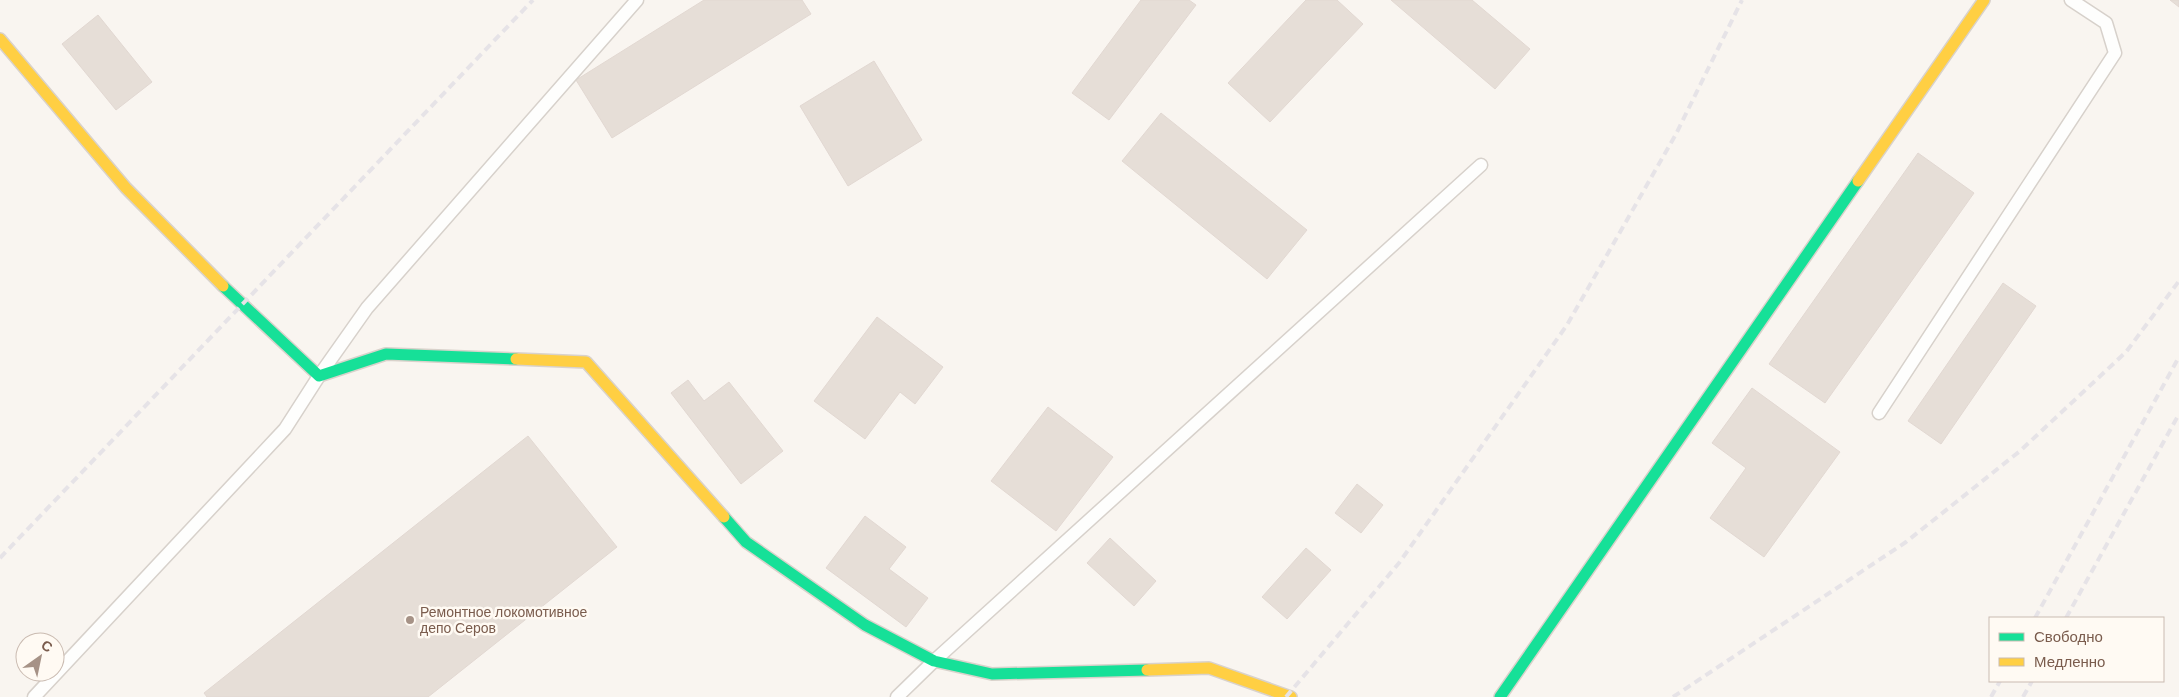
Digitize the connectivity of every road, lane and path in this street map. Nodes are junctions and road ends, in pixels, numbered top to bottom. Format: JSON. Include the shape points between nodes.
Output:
{"nodes":[{"id":1,"x":638,"y":0,"type":"edge"},
{"id":2,"x":1984,"y":0,"type":"edge"},
{"id":3,"x":2071,"y":0,"type":"edge"},
{"id":4,"x":0,"y":39,"type":"edge"},
{"id":5,"x":1481,"y":164,"type":"dead end"},
{"id":6,"x":319,"y":376,"type":"junction"},
{"id":7,"x":1879,"y":413,"type":"dead end"},
{"id":8,"x":934,"y":661,"type":"junction"},
{"id":9,"x":34,"y":697,"type":"edge"},
{"id":10,"x":897,"y":697,"type":"edge"},
{"id":11,"x":1291,"y":697,"type":"edge"},
{"id":12,"x":1500,"y":697,"type":"edge"}],
"edges":[{"from":1,"to":6,"type":"lane","via":[[367,308]]},
{"from":2,"to":12,"type":"street"},
{"from":3,"to":7,"type":"lane","via":[[2106,23],[2116,53]]},
{"from":4,"to":6,"type":"street","via":[[126,188],[241,304]]},
{"from":5,"to":8,"type":"lane"},
{"from":6,"to":8,"type":"street","via":[[386,354],[586,362],[746,542],[865,624]]},
{"from":6,"to":9,"type":"lane","via":[[285,429]]},
{"from":8,"to":10,"type":"lane"},
{"from":8,"to":11,"type":"street","via":[[992,674],[1209,668]]}]}
